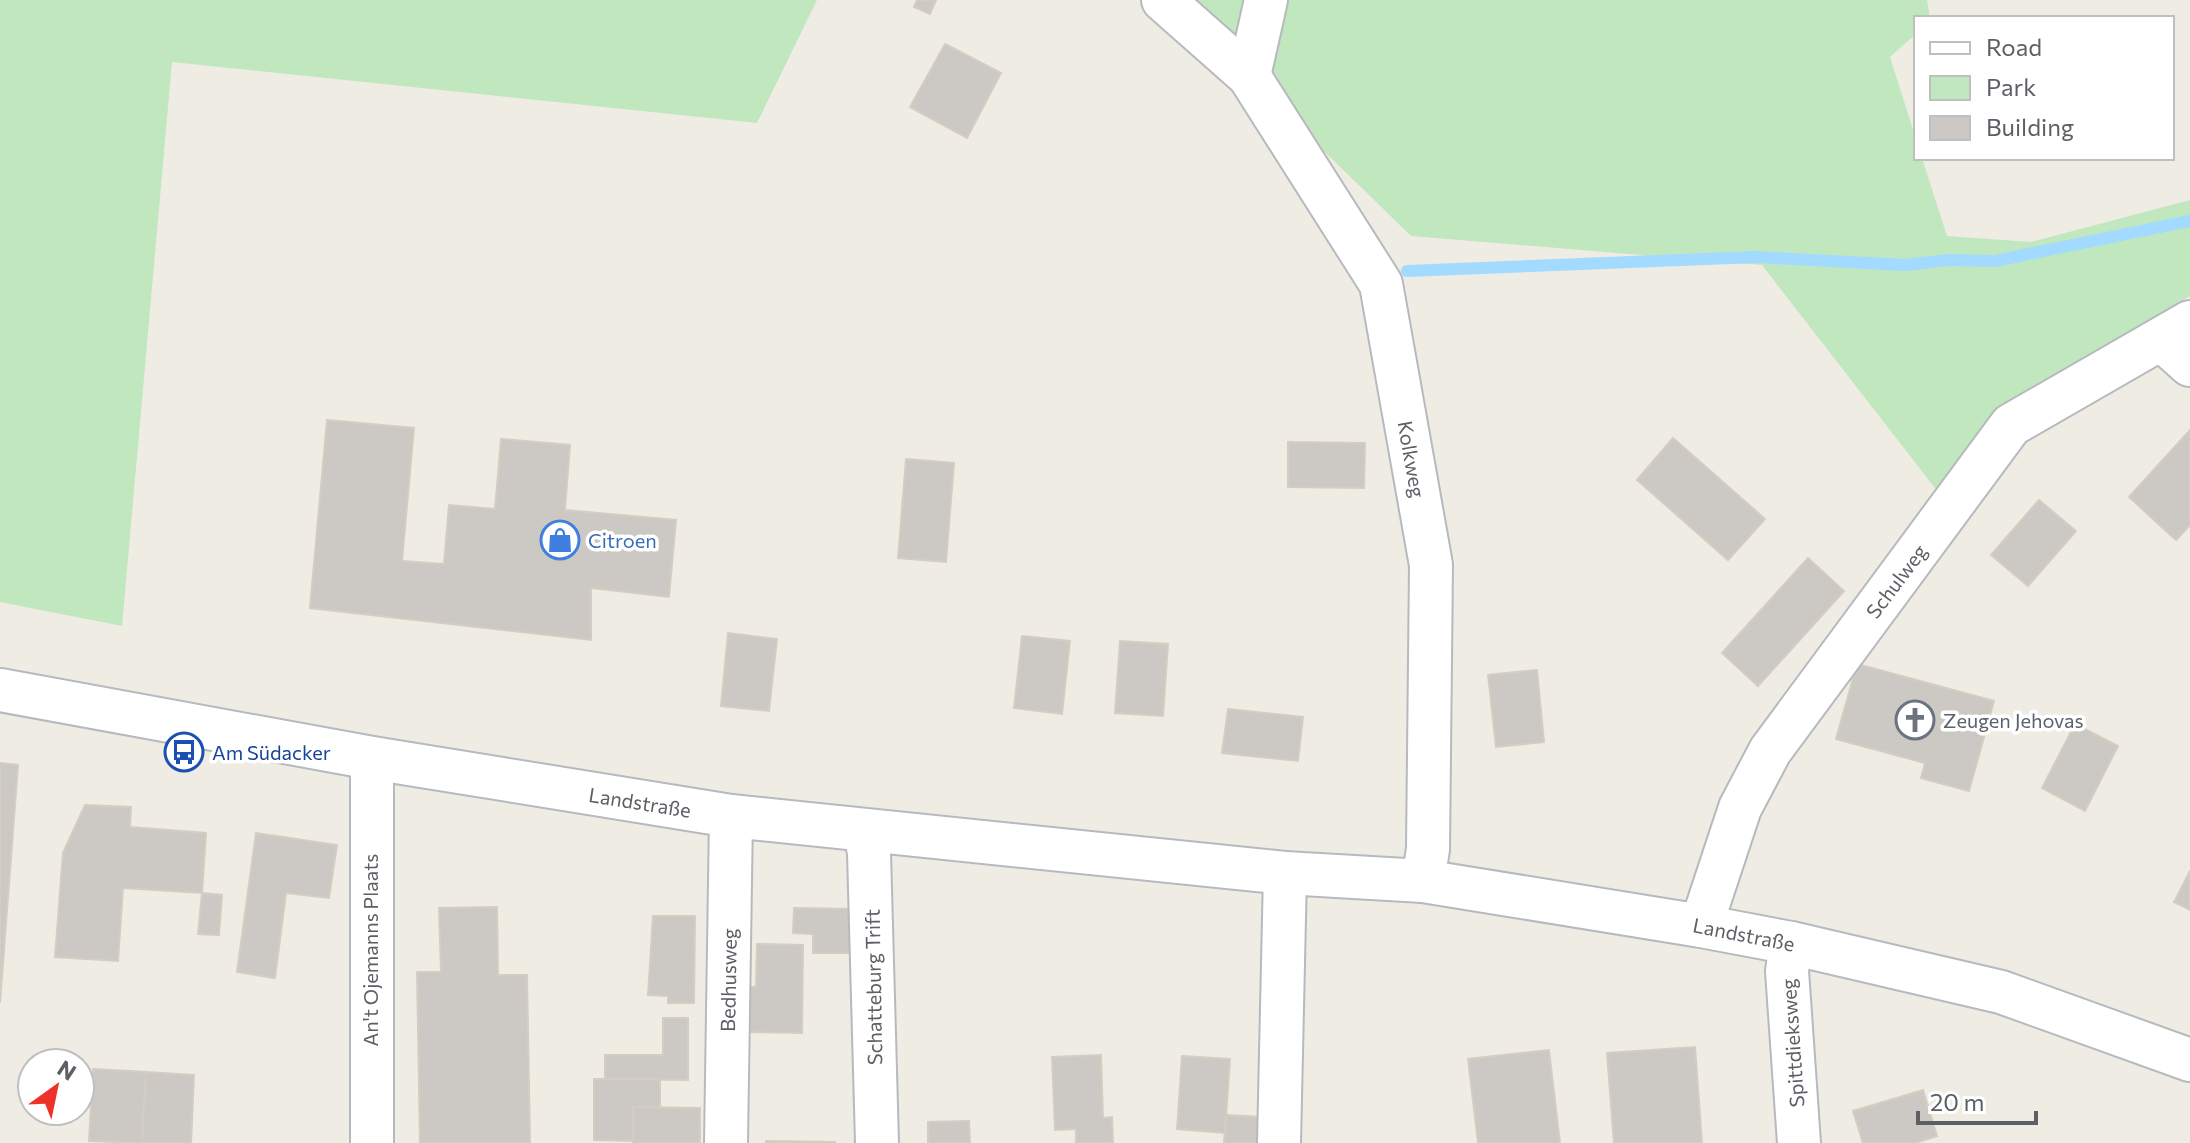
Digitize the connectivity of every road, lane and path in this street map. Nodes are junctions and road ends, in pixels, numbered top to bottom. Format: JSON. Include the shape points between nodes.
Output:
{"nodes":[{"id":1,"x":1163,"y":0,"type":"edge"},
{"id":2,"x":1266,"y":0,"type":"edge"},
{"id":3,"x":1249,"y":76,"type":"junction"},
{"id":4,"x":2181,"y":342,"type":"edge"},
{"id":5,"x":0,"y":690,"type":"edge"},
{"id":6,"x":372,"y":758,"type":"junction"},
{"id":7,"x":731,"y":816,"type":"junction"},
{"id":8,"x":865,"y":832,"type":"junction"},
{"id":9,"x":1285,"y":873,"type":"junction"},
{"id":10,"x":1423,"y":881,"type":"junction"},
{"id":11,"x":1701,"y":926,"type":"junction"},
{"id":12,"x":1791,"y":943,"type":"junction"},
{"id":13,"x":2190,"y":1060,"type":"edge"},
{"id":14,"x":372,"y":1143,"type":"edge"},
{"id":15,"x":726,"y":1143,"type":"edge"},
{"id":16,"x":877,"y":1143,"type":"edge"},
{"id":17,"x":1279,"y":1143,"type":"edge"},
{"id":18,"x":1799,"y":1143,"type":"edge"}],
"edges":[{"from":1,"to":3,"type":"street","name":"Kolkweg"},
{"from":2,"to":3,"type":"street"},
{"from":3,"to":10,"type":"street","name":"Kolkweg","via":[[1381,284],[1431,565],[1428,849]]},
{"from":4,"to":11,"type":"street","name":"Schulweg","via":[[2011,425],[1770,751],[1740,808]]},
{"from":5,"to":6,"type":"street","name":"Landstraße"},
{"from":6,"to":7,"type":"street","name":"Landstraße"},
{"from":6,"to":14,"type":"street","name":"An't Ojemanns Plaats"},
{"from":7,"to":8,"type":"street","name":"Landstraße"},
{"from":7,"to":15,"type":"street","name":"Bedhusweg"},
{"from":8,"to":9,"type":"street","name":"Landstraße"},
{"from":8,"to":16,"type":"street","name":"Schatteburg Trift"},
{"from":9,"to":10,"type":"street","name":"Landstraße"},
{"from":9,"to":17,"type":"street"},
{"from":10,"to":11,"type":"street","name":"Landstraße"},
{"from":11,"to":12,"type":"street","name":"Landstraße"},
{"from":12,"to":13,"type":"street","name":"Landstraße","via":[[2001,992]]},
{"from":12,"to":18,"type":"street","name":"Spittdieksweg","via":[[1787,971]]}]}
